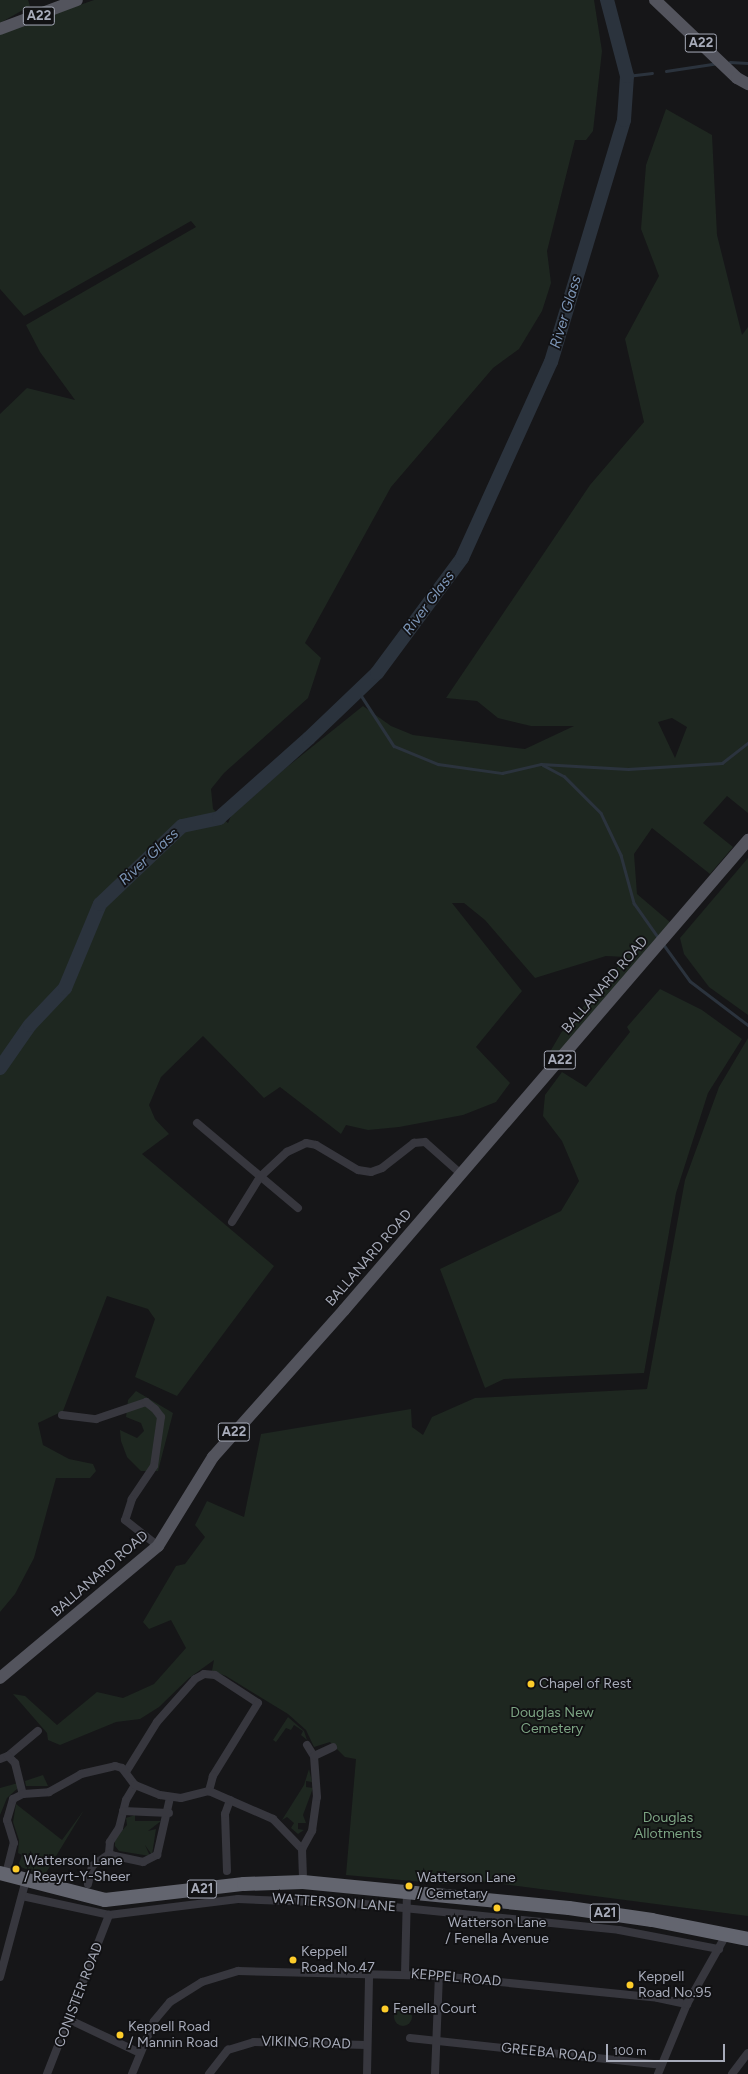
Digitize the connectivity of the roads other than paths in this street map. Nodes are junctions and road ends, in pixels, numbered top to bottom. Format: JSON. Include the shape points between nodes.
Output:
{"nodes":[{"id":1,"x":77,"y":0,"type":"edge"},
{"id":2,"x":655,"y":0,"type":"edge"},
{"id":3,"x":0,"y":29,"type":"edge"},
{"id":4,"x":748,"y":84,"type":"edge"},
{"id":5,"x":748,"y":840,"type":"edge"},
{"id":6,"x":197,"y":1123,"type":"dead end"},
{"id":7,"x":462,"y":1174,"type":"junction"},
{"id":8,"x":260,"y":1176,"type":"junction"},
{"id":9,"x":298,"y":1208,"type":"dead end"},
{"id":10,"x":232,"y":1222,"type":"dead end"},
{"id":11,"x":62,"y":1415,"type":"dead end"},
{"id":12,"x":158,"y":1546,"type":"junction"},
{"id":13,"x":0,"y":1678,"type":"edge"},
{"id":14,"x":38,"y":1731,"type":"dead end"},
{"id":15,"x":307,"y":1745,"type":"dead end"},
{"id":16,"x":333,"y":1747,"type":"dead end"},
{"id":17,"x":314,"y":1756,"type":"junction"},
{"id":18,"x":4,"y":1757,"type":"edge"},
{"id":19,"x":126,"y":1772,"type":"junction"},
{"id":20,"x":135,"y":1785,"type":"junction"},
{"id":21,"x":209,"y":1791,"type":"junction"},
{"id":22,"x":23,"y":1794,"type":"junction"},
{"id":23,"x":170,"y":1798,"type":"junction"},
{"id":24,"x":230,"y":1800,"type":"junction"},
{"id":25,"x":123,"y":1812,"type":"junction"},
{"id":26,"x":169,"y":1813,"type":"junction"},
{"id":27,"x":3,"y":1820,"type":"edge"},
{"id":28,"x":302,"y":1849,"type":"junction"},
{"id":29,"x":109,"y":1854,"type":"junction"},
{"id":30,"x":228,"y":1871,"type":"dead end"},
{"id":31,"x":3,"y":1874,"type":"edge"},
{"id":32,"x":26,"y":1880,"type":"junction"},
{"id":33,"x":91,"y":1880,"type":"dead end"},
{"id":34,"x":303,"y":1882,"type":"junction"},
{"id":35,"x":407,"y":1892,"type":"junction"},
{"id":36,"x":22,"y":1896,"type":"junction"},
{"id":37,"x":406,"y":1909,"type":"junction"},
{"id":38,"x":109,"y":1915,"type":"junction"},
{"id":39,"x":726,"y":1935,"type":"junction"},
{"id":40,"x":748,"y":1940,"type":"edge"},
{"id":41,"x":719,"y":1949,"type":"junction"},
{"id":42,"x":405,"y":1974,"type":"junction"},
{"id":43,"x":369,"y":1975,"type":"junction"},
{"id":44,"x":439,"y":1976,"type":"junction"},
{"id":45,"x":0,"y":1978,"type":"edge"},
{"id":46,"x":687,"y":2004,"type":"junction"},
{"id":47,"x":70,"y":2020,"type":"junction"},
{"id":48,"x":410,"y":2038,"type":"dead end"},
{"id":49,"x":437,"y":2041,"type":"junction"},
{"id":50,"x":367,"y":2045,"type":"junction"},
{"id":51,"x":140,"y":2053,"type":"junction"},
{"id":52,"x":748,"y":2053,"type":"edge"},
{"id":53,"x":661,"y":2065,"type":"junction"},
{"id":54,"x":47,"y":2074,"type":"edge"},
{"id":55,"x":132,"y":2074,"type":"edge"},
{"id":56,"x":209,"y":2074,"type":"edge"},
{"id":57,"x":367,"y":2074,"type":"edge"},
{"id":58,"x":436,"y":2074,"type":"edge"},
{"id":59,"x":658,"y":2074,"type":"edge"},
{"id":60,"x":732,"y":2074,"type":"edge"}],
"edges":[{"from":1,"to":3,"type":"main road","number":"A22"},
{"from":2,"to":4,"type":"main road","number":"A22","via":[[737,78]]},
{"from":5,"to":7,"type":"main road","name":"BALLANARD ROAD","number":"A22"},
{"from":6,"to":8,"type":"street"},
{"from":7,"to":8,"type":"street","via":[[425,1142],[414,1143],[382,1168],[371,1172],[358,1170],[316,1145],[306,1143],[287,1152]]},
{"from":7,"to":12,"type":"main road","name":"BALLANARD ROAD","number":"A22","via":[[213,1457]]},
{"from":8,"to":9,"type":"street"},
{"from":8,"to":10,"type":"street"},
{"from":11,"to":12,"type":"street","via":[[79,1420],[110,1417],[146,1402],[161,1417],[154,1466],[132,1499],[125,1520]]},
{"from":12,"to":13,"type":"main road","name":"BALLANARD ROAD","number":"A22"},
{"from":14,"to":18,"type":"street"},
{"from":15,"to":17,"type":"street"},
{"from":16,"to":17,"type":"street"},
{"from":17,"to":28,"type":"street","via":[[317,1797],[312,1831]]},
{"from":18,"to":22,"type":"street","via":[[14,1763]]},
{"from":19,"to":20,"type":"street"},
{"from":19,"to":21,"type":"street","via":[[157,1722],[195,1679],[210,1674],[258,1703],[213,1776]]},
{"from":19,"to":22,"type":"street","via":[[115,1766],[81,1774],[49,1792]]},
{"from":20,"to":23,"type":"street"},
{"from":20,"to":25,"type":"street"},
{"from":21,"to":23,"type":"street"},
{"from":21,"to":24,"type":"street"},
{"from":22,"to":27,"type":"street","via":[[11,1803]]},
{"from":23,"to":26,"type":"street"},
{"from":24,"to":28,"type":"street","via":[[273,1819]]},
{"from":24,"to":30,"type":"street","via":[[225,1814]]},
{"from":25,"to":26,"type":"street"},
{"from":25,"to":29,"type":"street","via":[[119,1828],[110,1842]]},
{"from":26,"to":29,"type":"street","via":[[160,1850],[150,1861]]},
{"from":27,"to":31,"type":"street","via":[[14,1842]]},
{"from":28,"to":34,"type":"street"},
{"from":29,"to":33,"type":"street","via":[[92,1866]]},
{"from":31,"to":32,"type":"highway","number":"A21"},
{"from":32,"to":34,"type":"highway","number":"A21","via":[[105,1900],[244,1884]]},
{"from":32,"to":36,"type":"street"},
{"from":34,"to":35,"type":"highway","number":"A21"},
{"from":35,"to":37,"type":"street"},
{"from":35,"to":39,"type":"highway","number":"A21","via":[[623,1915]]},
{"from":36,"to":38,"type":"street","name":"WATTERSON LANE"},
{"from":36,"to":45,"type":"street"},
{"from":37,"to":38,"type":"street","name":"WATTERSON LANE","via":[[260,1898]]},
{"from":37,"to":41,"type":"street","name":"WATTERSON LANE","via":[[620,1930]]},
{"from":37,"to":42,"type":"street"},
{"from":38,"to":47,"type":"street","name":"CONISTER ROAD"},
{"from":39,"to":40,"type":"highway","number":"A21"},
{"from":39,"to":41,"type":"street"},
{"from":41,"to":46,"type":"street"},
{"from":42,"to":43,"type":"street","name":"KEPPEL ROAD"},
{"from":42,"to":44,"type":"street","name":"KEPPEL ROAD"},
{"from":43,"to":50,"type":"street"},
{"from":43,"to":51,"type":"street","name":"KEPPEL ROAD","via":[[260,1969],[214,1976],[170,2002],[154,2021]]},
{"from":44,"to":46,"type":"street","name":"KEPPEL ROAD","via":[[658,1998]]},
{"from":44,"to":49,"type":"street"},
{"from":46,"to":53,"type":"street"},
{"from":47,"to":51,"type":"street"},
{"from":47,"to":54,"type":"street","name":"CONISTER ROAD"},
{"from":48,"to":49,"type":"street"},
{"from":49,"to":53,"type":"street","name":"GREEBA ROAD"},
{"from":49,"to":58,"type":"street"},
{"from":50,"to":56,"type":"street","name":"VIKING ROAD","via":[[254,2042],[228,2050]]},
{"from":50,"to":57,"type":"street"},
{"from":51,"to":55,"type":"street","name":"KEPPEL ROAD"},
{"from":52,"to":60,"type":"street"},
{"from":53,"to":59,"type":"street"}]}
